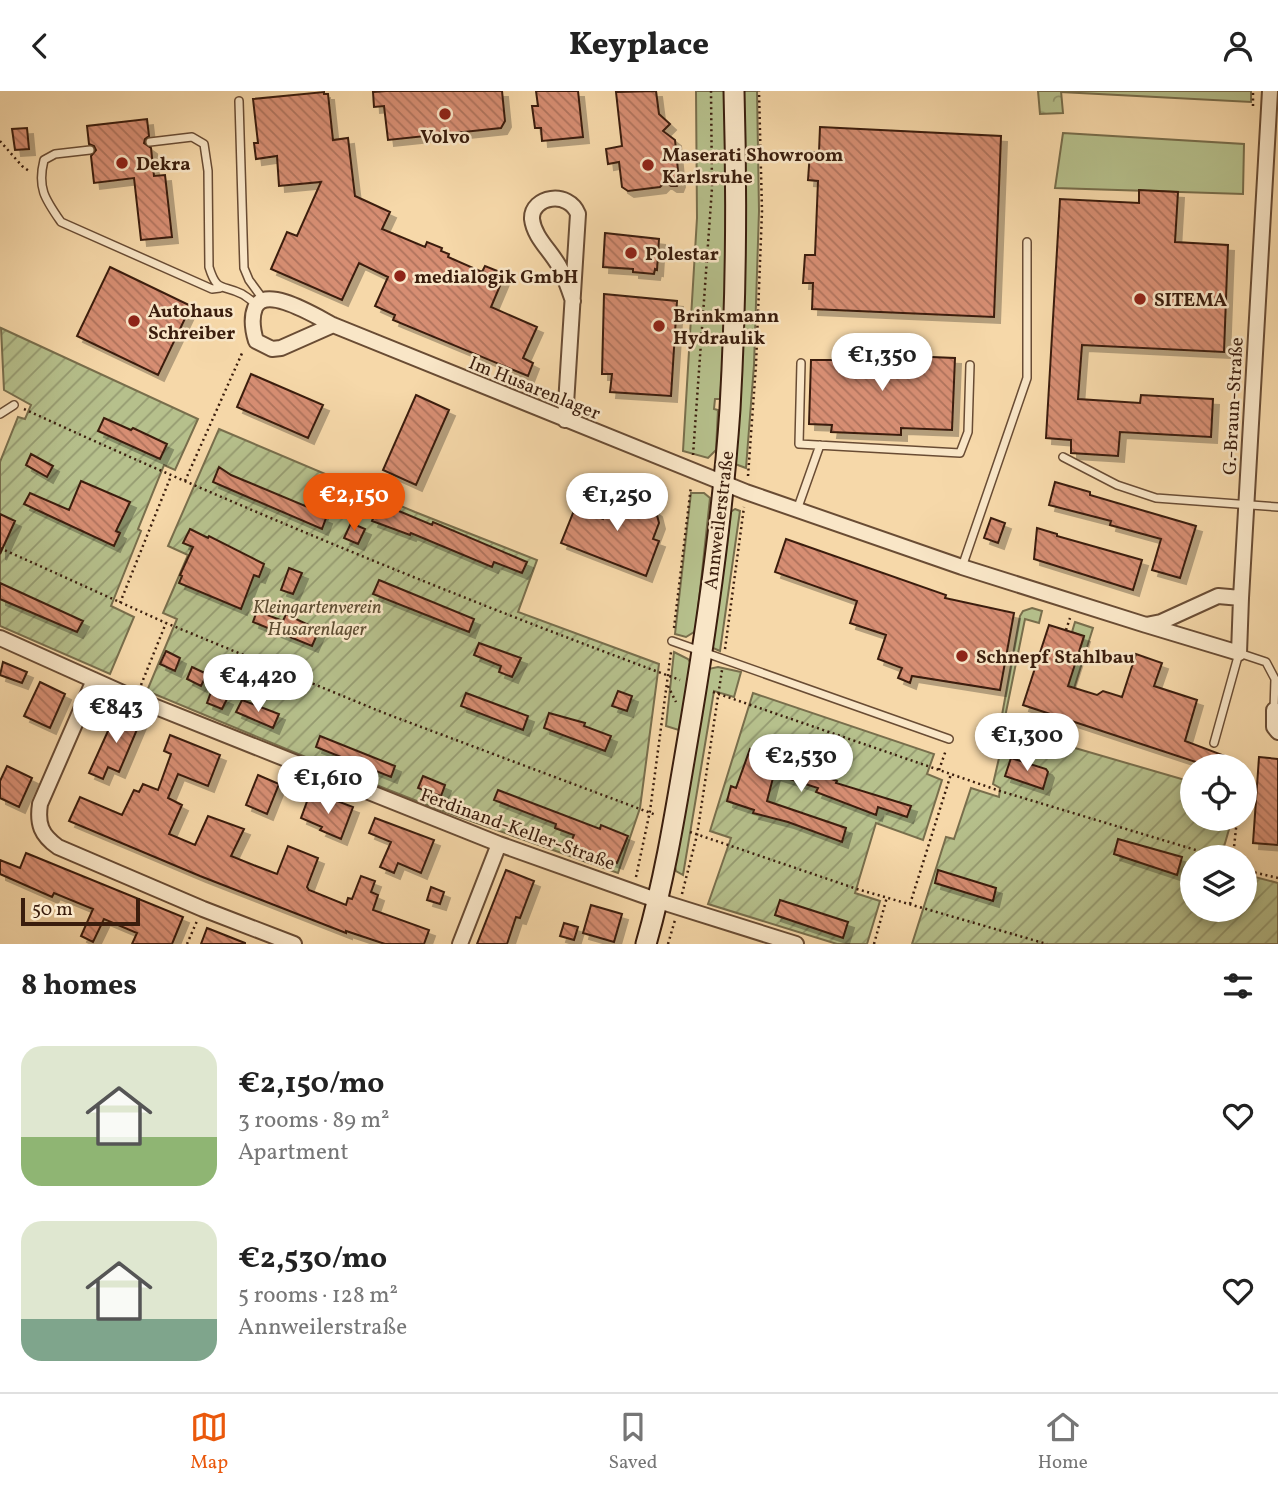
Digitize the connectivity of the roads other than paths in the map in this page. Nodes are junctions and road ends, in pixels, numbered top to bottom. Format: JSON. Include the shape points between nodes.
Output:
{"nodes":[{"id":1,"x":734,"y":91,"type":"edge"},
{"id":2,"x":1270,"y":91,"type":"edge"},
{"id":3,"x":239,"y":101,"type":"dead end"},
{"id":4,"x":150,"y":142,"type":"dead end"},
{"id":5,"x":90,"y":150,"type":"dead end"},
{"id":6,"x":1027,"y":242,"type":"dead end"},
{"id":7,"x":220,"y":288,"type":"junction"},
{"id":8,"x":573,"y":301,"type":"junction"},
{"id":9,"x":260,"y":302,"type":"junction"},
{"id":10,"x":333,"y":325,"type":"junction"},
{"id":11,"x":801,"y":363,"type":"dead end"},
{"id":12,"x":970,"y":365,"type":"dead end"},
{"id":13,"x":14,"y":405,"type":"dead end"},
{"id":14,"x":0,"y":414,"type":"edge"},
{"id":15,"x":565,"y":421,"type":"junction"},
{"id":16,"x":820,"y":445,"type":"junction"},
{"id":17,"x":1063,"y":457,"type":"dead end"},
{"id":18,"x":724,"y":482,"type":"junction"},
{"id":19,"x":1246,"y":506,"type":"junction"},
{"id":20,"x":1278,"y":507,"type":"edge"},
{"id":21,"x":797,"y":510,"type":"junction"},
{"id":22,"x":961,"y":567,"type":"junction"},
{"id":23,"x":1241,"y":597,"type":"junction"},
{"id":24,"x":1146,"y":625,"type":"junction"},
{"id":25,"x":0,"y":638,"type":"edge"},
{"id":26,"x":672,"y":641,"type":"road end"},
{"id":27,"x":702,"y":653,"type":"junction"},
{"id":28,"x":1239,"y":653,"type":"junction"},
{"id":29,"x":94,"y":680,"type":"junction"},
{"id":30,"x":1276,"y":703,"type":"edge"},
{"id":31,"x":1278,"y":732,"type":"edge"},
{"id":32,"x":949,"y":739,"type":"road end"},
{"id":33,"x":1214,"y":743,"type":"dead end"},
{"id":34,"x":499,"y":844,"type":"junction"},
{"id":35,"x":659,"y":901,"type":"junction"},
{"id":36,"x":294,"y":944,"type":"edge"},
{"id":37,"x":460,"y":944,"type":"edge"},
{"id":38,"x":646,"y":944,"type":"edge"},
{"id":39,"x":796,"y":944,"type":"edge"}],
"edges":[{"from":1,"to":18,"type":"street","name":"Annweilerstraße","via":[[737,231]]},
{"from":2,"to":19,"type":"street","name":"G.-Braun-Straße"},
{"from":3,"to":9,"type":"lane","via":[[244,268]]},
{"from":4,"to":7,"type":"lane","via":[[192,137],[204,145],[209,267]]},
{"from":5,"to":7,"type":"lane","via":[[55,154],[44,160],[40,177],[45,200],[61,222],[212,289]]},
{"from":6,"to":22,"type":"lane","via":[[1027,378]]},
{"from":7,"to":9,"type":"lane"},
{"from":8,"to":8,"type":"street","via":[[578,214],[575,205],[565,199],[544,200],[535,207],[535,231],[557,262]]},
{"from":8,"to":15,"type":"street"},
{"from":9,"to":10,"type":"street","name":"Im Husarenlager","via":[[271,297],[281,300]]},
{"from":9,"to":10,"type":"street","via":[[253,313],[253,333],[256,341],[272,349]]},
{"from":10,"to":15,"type":"street","name":"Im Husarenlager"},
{"from":11,"to":16,"type":"lane","via":[[799,445]]},
{"from":12,"to":16,"type":"lane","via":[[968,432],[960,453]]},
{"from":13,"to":14,"type":"lane"},
{"from":15,"to":18,"type":"street","name":"Im Husarenlager"},
{"from":16,"to":21,"type":"lane"},
{"from":17,"to":19,"type":"lane","via":[[1144,495]]},
{"from":18,"to":21,"type":"street"},
{"from":18,"to":27,"type":"street","name":"Annweilerstraße"},
{"from":19,"to":20,"type":"lane"},
{"from":19,"to":23,"type":"street","name":"G.-Braun-Straße"},
{"from":21,"to":22,"type":"street"},
{"from":22,"to":24,"type":"street"},
{"from":23,"to":24,"type":"street","via":[[1218,596]]},
{"from":23,"to":28,"type":"street","name":"G.-Braun-Straße"},
{"from":24,"to":28,"type":"street"},
{"from":25,"to":29,"type":"street","name":"Ferdinand-Keller-Straße"},
{"from":26,"to":27,"type":"lane"},
{"from":27,"to":32,"type":"lane"},
{"from":27,"to":35,"type":"street","name":"Annweilerstraße"},
{"from":28,"to":30,"type":"lane","via":[[1266,662],[1275,679]]},
{"from":28,"to":33,"type":"lane"},
{"from":29,"to":34,"type":"street","name":"Ferdinand-Keller-Straße"},
{"from":29,"to":36,"type":"street","via":[[40,804],[42,833],[58,847]]},
{"from":30,"to":31,"type":"street","via":[[1274,727]]},
{"from":34,"to":35,"type":"street","name":"Ferdinand-Keller-Straße"},
{"from":34,"to":37,"type":"street"},
{"from":35,"to":38,"type":"street","name":"Annweilerstraße"},
{"from":35,"to":39,"type":"street","name":"Ferdinand-Keller-Straße"}]}
